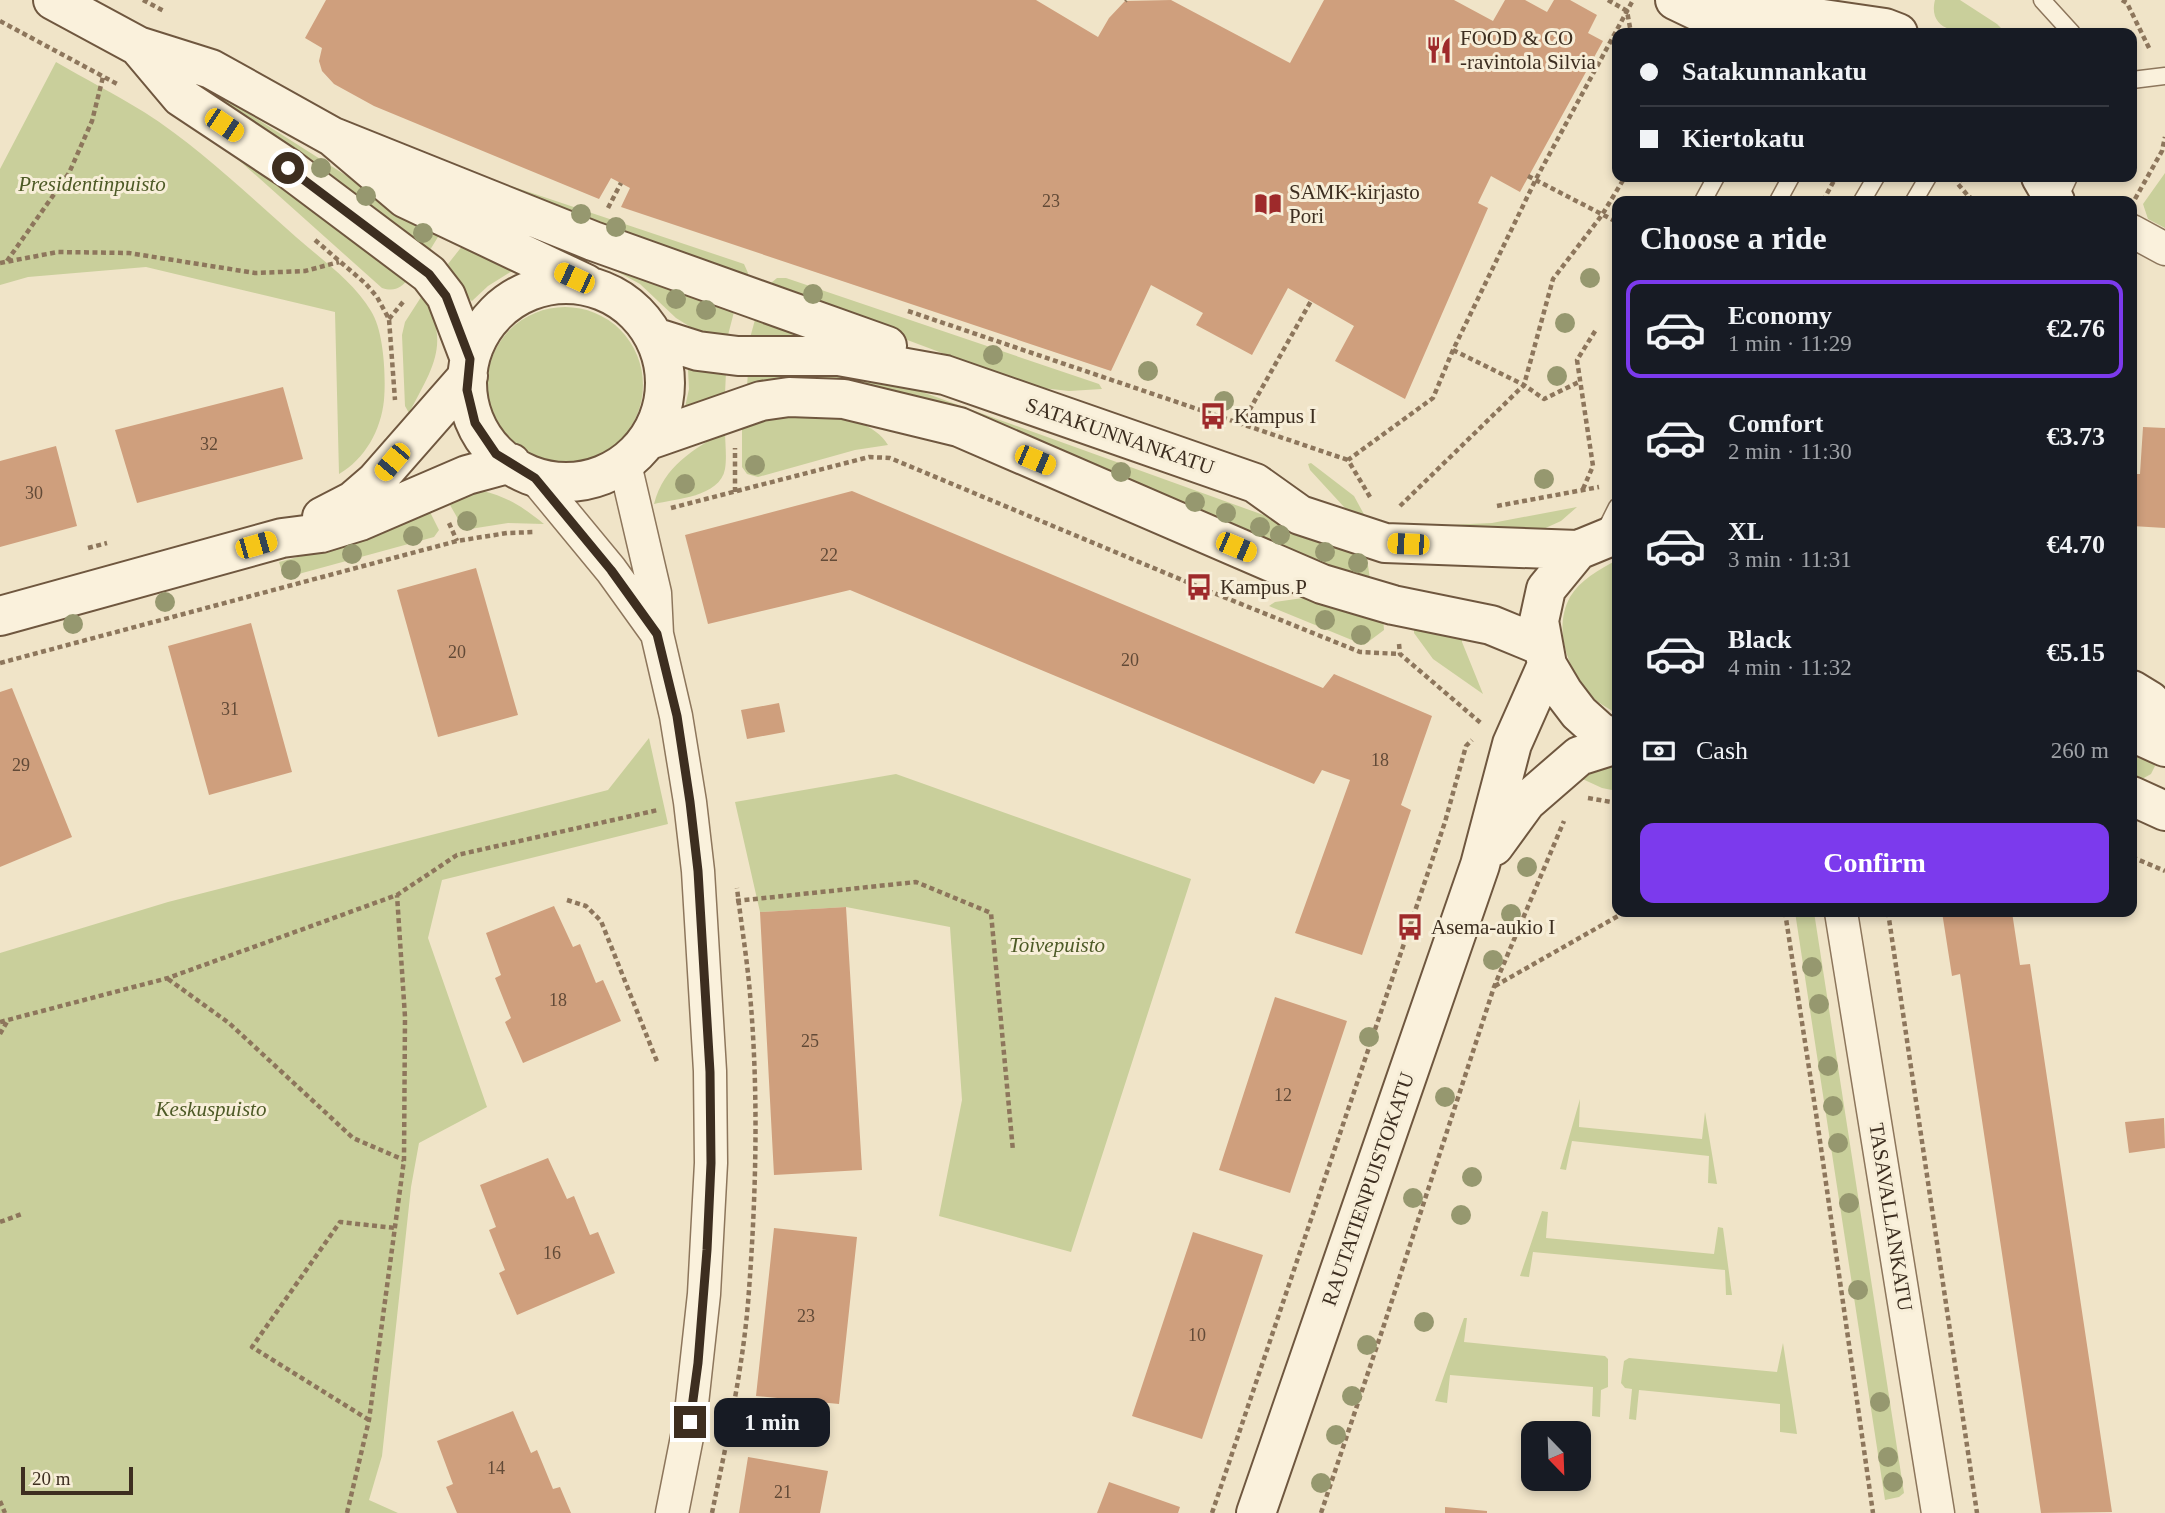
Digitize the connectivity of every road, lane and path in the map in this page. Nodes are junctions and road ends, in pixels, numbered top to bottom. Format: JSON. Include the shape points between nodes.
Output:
{"nodes":[{"id":1,"x":53,"y":0,"type":"edge"},
{"id":2,"x":143,"y":0,"type":"edge"},
{"id":3,"x":1608,"y":0,"type":"edge"},
{"id":4,"x":1633,"y":0,"type":"edge"},
{"id":5,"x":2042,"y":0,"type":"edge"},
{"id":6,"x":2125,"y":1,"type":"edge"},
{"id":7,"x":1628,"y":11,"type":"junction"},
{"id":8,"x":1701,"y":11,"type":"edge"},
{"id":9,"x":167,"y":13,"type":"dead end"},
{"id":10,"x":1619,"y":28,"type":"edge"},
{"id":11,"x":1630,"y":28,"type":"edge"},
{"id":12,"x":1885,"y":28,"type":"edge"},
{"id":13,"x":2067,"y":28,"type":"edge"},
{"id":14,"x":1612,"y":40,"type":"edge"},
{"id":15,"x":138,"y":46,"type":"junction"},
{"id":16,"x":2162,"y":75,"type":"edge"},
{"id":17,"x":103,"y":77,"type":"dead end"},
{"id":18,"x":2137,"y":79,"type":"edge"},
{"id":19,"x":333,"y":137,"type":"junction"},
{"id":20,"x":2165,"y":137,"type":"edge"},
{"id":21,"x":1528,"y":176,"type":"dead end"},
{"id":22,"x":1536,"y":179,"type":"junction"},
{"id":23,"x":1959,"y":182,"type":"edge"},
{"id":24,"x":621,"y":183,"type":"dead end"},
{"id":25,"x":1968,"y":196,"type":"edge"},
{"id":26,"x":2137,"y":197,"type":"edge"},
{"id":27,"x":1612,"y":198,"type":"edge"},
{"id":28,"x":596,"y":205,"type":"dead end"},
{"id":29,"x":608,"y":209,"type":"junction"},
{"id":30,"x":621,"y":214,"type":"dead end"},
{"id":31,"x":1602,"y":215,"type":"junction"},
{"id":32,"x":1612,"y":220,"type":"edge"},
{"id":33,"x":2137,"y":234,"type":"edge"},
{"id":34,"x":2165,"y":248,"type":"edge"},
{"id":35,"x":7,"y":262,"type":"junction"},
{"id":36,"x":340,"y":262,"type":"dead end"},
{"id":37,"x":0,"y":263,"type":"edge"},
{"id":38,"x":596,"y":289,"type":"junction"},
{"id":39,"x":1311,"y":301,"type":"dead end"},
{"id":40,"x":907,"y":311,"type":"dead end"},
{"id":41,"x":1597,"y":328,"type":"dead end"},
{"id":42,"x":654,"y":337,"type":"junction"},
{"id":43,"x":1453,"y":350,"type":"junction"},
{"id":44,"x":469,"y":367,"type":"junction"},
{"id":45,"x":944,"y":375,"type":"junction"},
{"id":46,"x":1579,"y":382,"type":"junction"},
{"id":47,"x":1524,"y":385,"type":"junction"},
{"id":48,"x":1241,"y":425,"type":"junction"},
{"id":49,"x":637,"y":452,"type":"junction"},
{"id":50,"x":1348,"y":460,"type":"junction"},
{"id":51,"x":523,"y":470,"type":"junction"},
{"id":52,"x":1606,"y":486,"type":"dead end"},
{"id":53,"x":1583,"y":489,"type":"junction"},
{"id":54,"x":1485,"y":508,"type":"dead end"},
{"id":55,"x":637,"y":516,"type":"junction"},
{"id":56,"x":577,"y":530,"type":"junction"},
{"id":57,"x":1384,"y":532,"type":"junction"},
{"id":58,"x":1603,"y":533,"type":"edge"},
{"id":59,"x":282,"y":538,"type":"junction"},
{"id":60,"x":110,"y":543,"type":"dead end"},
{"id":61,"x":87,"y":549,"type":"dead end"},
{"id":62,"x":1393,"y":605,"type":"junction"},
{"id":63,"x":0,"y":616,"type":"edge"},
{"id":64,"x":657,"y":634,"type":"junction"},
{"id":65,"x":1400,"y":654,"type":"junction"},
{"id":66,"x":1544,"y":655,"type":"junction"},
{"id":67,"x":0,"y":663,"type":"edge"},
{"id":68,"x":2137,"y":693,"type":"edge"},
{"id":69,"x":2165,"y":718,"type":"edge"},
{"id":70,"x":2137,"y":734,"type":"edge"},
{"id":71,"x":1498,"y":735,"type":"junction"},
{"id":72,"x":1612,"y":739,"type":"edge"},
{"id":73,"x":1612,"y":744,"type":"edge"},
{"id":74,"x":2165,"y":747,"type":"edge"},
{"id":75,"x":1565,"y":785,"type":"junction"},
{"id":76,"x":2137,"y":798,"type":"edge"},
{"id":77,"x":1612,"y":801,"type":"edge"},
{"id":78,"x":690,"y":802,"type":"junction"},
{"id":79,"x":2165,"y":811,"type":"edge"},
{"id":80,"x":2137,"y":859,"type":"edge"},
{"id":81,"x":1480,"y":865,"type":"junction"},
{"id":82,"x":2165,"y":871,"type":"edge"},
{"id":83,"x":397,"y":895,"type":"junction"},
{"id":84,"x":567,"y":900,"type":"dead end"},
{"id":85,"x":700,"y":904,"type":"junction"},
{"id":86,"x":1616,"y":917,"type":"edge"},
{"id":87,"x":1786,"y":917,"type":"edge"},
{"id":88,"x":1843,"y":917,"type":"edge"},
{"id":89,"x":1889,"y":917,"type":"edge"},
{"id":90,"x":168,"y":978,"type":"junction"},
{"id":91,"x":1494,"y":987,"type":"junction"},
{"id":92,"x":8,"y":1019,"type":"junction"},
{"id":93,"x":0,"y":1022,"type":"edge"},
{"id":94,"x":0,"y":1034,"type":"edge"},
{"id":95,"x":658,"y":1064,"type":"dead end"},
{"id":96,"x":1013,"y":1152,"type":"dead end"},
{"id":97,"x":404,"y":1160,"type":"junction"},
{"id":98,"x":22,"y":1214,"type":"dead end"},
{"id":99,"x":0,"y":1222,"type":"edge"},
{"id":100,"x":395,"y":1228,"type":"junction"},
{"id":101,"x":369,"y":1420,"type":"junction"},
{"id":102,"x":0,"y":1501,"type":"edge"},
{"id":103,"x":5,"y":1513,"type":"edge"},
{"id":104,"x":347,"y":1513,"type":"edge"},
{"id":105,"x":672,"y":1513,"type":"edge"},
{"id":106,"x":1212,"y":1513,"type":"edge"},
{"id":107,"x":1256,"y":1513,"type":"edge"},
{"id":108,"x":1321,"y":1513,"type":"edge"},
{"id":109,"x":1873,"y":1513,"type":"edge"},
{"id":110,"x":1938,"y":1513,"type":"edge"},
{"id":111,"x":1978,"y":1513,"type":"edge"}],
"edges":[{"from":1,"to":15,"type":"main road"},
{"from":2,"to":9,"type":"path"},
{"from":3,"to":7,"type":"path"},
{"from":4,"to":7,"type":"path"},
{"from":5,"to":13,"type":"lane"},
{"from":6,"to":16,"type":"path"},
{"from":7,"to":10,"type":"path"},
{"from":7,"to":11,"type":"path"},
{"from":8,"to":12,"type":"main road","via":[[1755,12]]},
{"from":14,"to":22,"type":"path"},
{"from":15,"to":19,"type":"main road","via":[[211,69]]},
{"from":15,"to":44,"type":"main road","via":[[181,97],[288,168],[429,274],[446,296]]},
{"from":16,"to":18,"type":"lane"},
{"from":17,"to":35,"type":"path","via":[[92,121],[69,173]]},
{"from":19,"to":38,"type":"main road","via":[[405,198]]},
{"from":19,"to":45,"type":"main road","via":[[593,241],[927,360]]},
{"from":20,"to":26,"type":"path"},
{"from":21,"to":22,"type":"path"},
{"from":22,"to":31,"type":"path"},
{"from":22,"to":43,"type":"path"},
{"from":23,"to":25,"type":"path"},
{"from":24,"to":29,"type":"path"},
{"from":27,"to":31,"type":"path"},
{"from":28,"to":29,"type":"path"},
{"from":29,"to":30,"type":"path"},
{"from":31,"to":32,"type":"path"},
{"from":31,"to":47,"type":"path","via":[[1553,279]]},
{"from":33,"to":34,"type":"street"},
{"from":35,"to":36,"type":"path","via":[[58,252],[129,253],[255,273],[305,271]]},
{"from":35,"to":37,"type":"path"},
{"from":38,"to":42,"type":"main road","via":[[622,301]]},
{"from":38,"to":44,"type":"main road","via":[[562,284],[527,292],[499,310],[480,335]]},
{"from":39,"to":48,"type":"path"},
{"from":40,"to":48,"type":"path"},
{"from":41,"to":46,"type":"path","via":[[1577,360]]},
{"from":42,"to":45,"type":"main road","name":"SATAKUNNANKATU","via":[[698,351],[738,356],[839,356]]},
{"from":42,"to":49,"type":"main road","via":[[664,362],[664,402]]},
{"from":43,"to":47,"type":"path"},
{"from":43,"to":50,"type":"path","via":[[1433,398]]},
{"from":44,"to":51,"type":"main road","via":[[467,390],[475,423],[496,454]]},
{"from":44,"to":59,"type":"main road","via":[[375,482],[353,500]]},
{"from":45,"to":57,"type":"main road","name":"SATAKUNNANKATU","via":[[1255,484],[1300,515]]},
{"from":46,"to":47,"type":"path","via":[[1544,399]]},
{"from":46,"to":53,"type":"path","via":[[1593,466]]},
{"from":47,"to":57,"type":"path"},
{"from":48,"to":50,"type":"path"},
{"from":49,"to":51,"type":"main road","via":[[603,476],[569,483]]},
{"from":49,"to":55,"type":"street"},
{"from":49,"to":62,"type":"main road","via":[[761,401],[844,399],[959,427],[1322,584]]},
{"from":50,"to":57,"type":"path"},
{"from":51,"to":56,"type":"street"},
{"from":51,"to":59,"type":"main road","via":[[467,475],[360,521]]},
{"from":52,"to":53,"type":"path"},
{"from":53,"to":54,"type":"path"},
{"from":55,"to":64,"type":"street","via":[[655,593]]},
{"from":55,"to":65,"type":"path","via":[[869,457],[890,458],[1360,652]]},
{"from":56,"to":64,"type":"street"},
{"from":56,"to":67,"type":"path","via":[[457,541]]},
{"from":57,"to":58,"type":"main road","name":"SATAKUNNANKATU"},
{"from":58,"to":66,"type":"main road","via":[[1546,589],[1539,621]]},
{"from":59,"to":63,"type":"main road"},
{"from":60,"to":61,"type":"path"},
{"from":62,"to":65,"type":"path"},
{"from":62,"to":66,"type":"main road","via":[[1491,625]]},
{"from":64,"to":78,"type":"street","via":[[677,716]]},
{"from":65,"to":71,"type":"path"},
{"from":66,"to":71,"type":"main road","name":"RAUTATIENPUISTOKATU"},
{"from":66,"to":72,"type":"main road","via":[[1579,713]]},
{"from":68,"to":69,"type":"main road"},
{"from":70,"to":74,"type":"main road"},
{"from":71,"to":81,"type":"main road","name":"RAUTATIENPUISTOKATU"},
{"from":71,"to":106,"type":"path","via":[[1466,746],[1445,822]]},
{"from":73,"to":75,"type":"main road","name":"RAUTATIENPUISTOKATU","via":[[1579,756]]},
{"from":75,"to":77,"type":"path"},
{"from":75,"to":81,"type":"main road","name":"RAUTATIENPUISTOKATU","via":[[1526,802]]},
{"from":75,"to":91,"type":"path"},
{"from":76,"to":79,"type":"main road"},
{"from":78,"to":83,"type":"path","via":[[457,855]]},
{"from":78,"to":85,"type":"street"},
{"from":80,"to":82,"type":"path"},
{"from":81,"to":107,"type":"main road","name":"RAUTATIENPUISTOKATU"},
{"from":83,"to":90,"type":"path"},
{"from":83,"to":97,"type":"path","via":[[405,1017]]},
{"from":84,"to":95,"type":"path","via":[[586,906],[601,921]]},
{"from":85,"to":96,"type":"path","via":[[916,882],[991,913]]},
{"from":85,"to":105,"type":"street","via":[[711,1163],[698,1363]]},
{"from":86,"to":91,"type":"path"},
{"from":87,"to":109,"type":"path"},
{"from":88,"to":110,"type":"street","name":"TASAVALLANKATU"},
{"from":89,"to":111,"type":"path"},
{"from":90,"to":92,"type":"path"},
{"from":90,"to":97,"type":"path","via":[[229,1023],[353,1138]]},
{"from":91,"to":108,"type":"path"},
{"from":92,"to":93,"type":"path"},
{"from":92,"to":94,"type":"path"},
{"from":97,"to":100,"type":"path"},
{"from":98,"to":99,"type":"path"},
{"from":100,"to":101,"type":"path"},
{"from":100,"to":101,"type":"path","via":[[340,1222],[252,1347]]},
{"from":101,"to":104,"type":"path"},
{"from":102,"to":103,"type":"path"}]}
